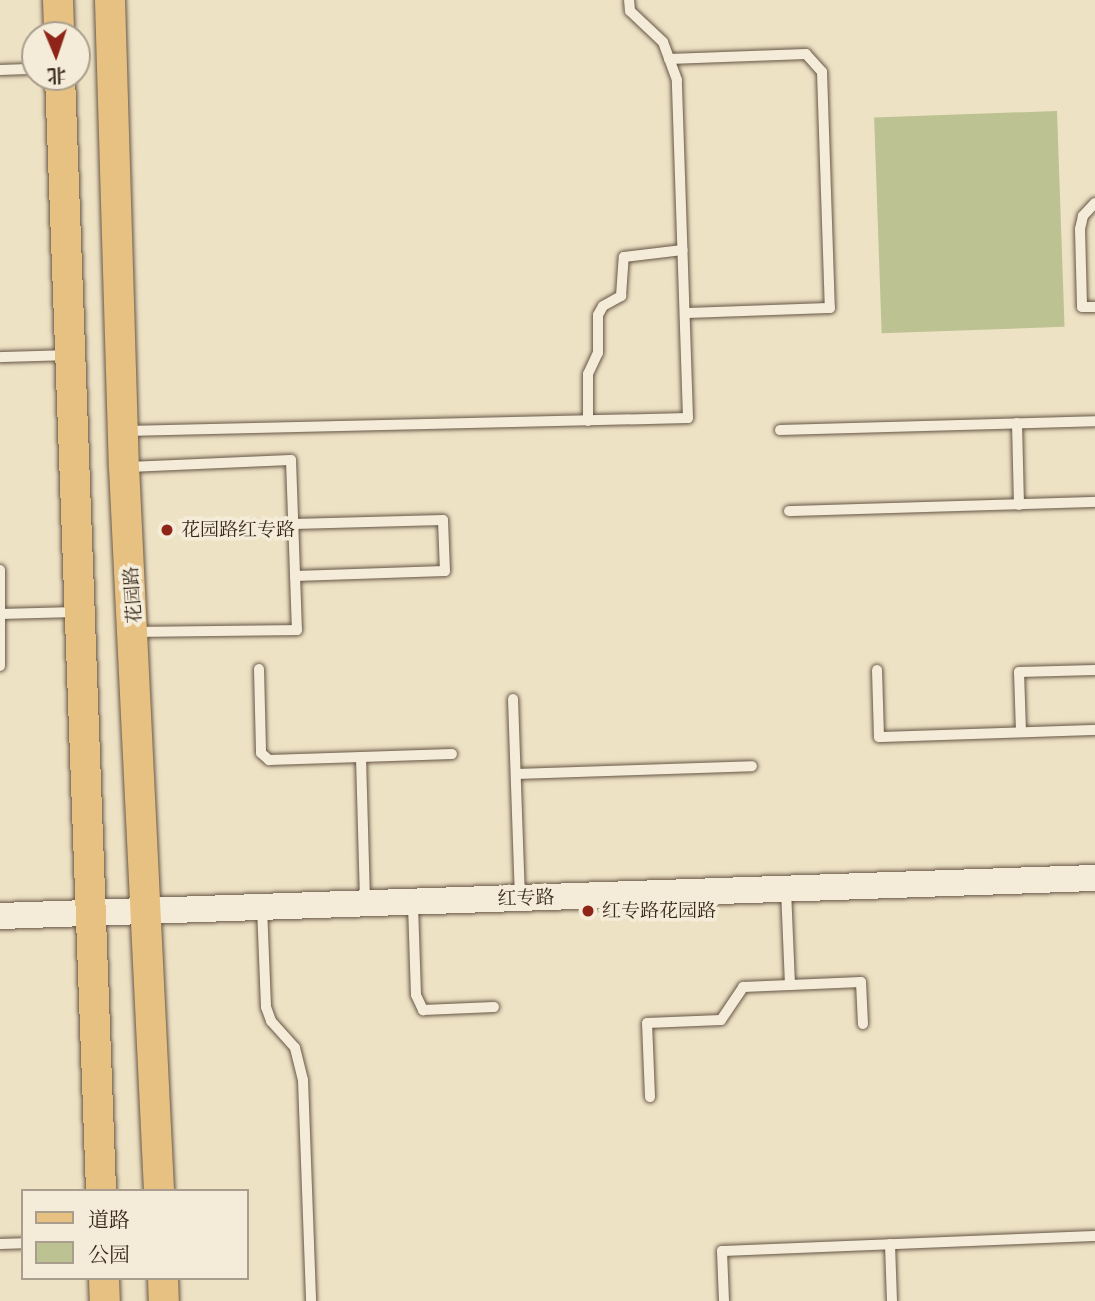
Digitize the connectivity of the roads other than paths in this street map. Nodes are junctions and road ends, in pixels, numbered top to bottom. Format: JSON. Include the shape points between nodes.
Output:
{"nodes":[{"id":1,"x":58,"y":0,"type":"edge"},
{"id":2,"x":110,"y":0,"type":"edge"},
{"id":3,"x":629,"y":0,"type":"edge"},
{"id":4,"x":59,"y":21,"type":"edge"},
{"id":5,"x":669,"y":59,"type":"junction"},
{"id":6,"x":21,"y":69,"type":"edge"},
{"id":7,"x":0,"y":70,"type":"edge"},
{"id":8,"x":61,"y":91,"type":"edge"},
{"id":9,"x":1095,"y":203,"type":"edge"},
{"id":10,"x":683,"y":250,"type":"junction"},
{"id":11,"x":1095,"y":307,"type":"edge"},
{"id":12,"x":685,"y":313,"type":"junction"},
{"id":13,"x":70,"y":355,"type":"junction"},
{"id":14,"x":0,"y":357,"type":"edge"},
{"id":15,"x":588,"y":421,"type":"junction"},
{"id":16,"x":1095,"y":421,"type":"edge"},
{"id":17,"x":1017,"y":423,"type":"junction"},
{"id":18,"x":780,"y":430,"type":"dead end"},
{"id":19,"x":124,"y":431,"type":"junction"},
{"id":20,"x":124,"y":467,"type":"junction"},
{"id":21,"x":1095,"y":502,"type":"edge"},
{"id":22,"x":1019,"y":505,"type":"junction"},
{"id":23,"x":789,"y":511,"type":"dead end"},
{"id":24,"x":293,"y":524,"type":"junction"},
{"id":25,"x":0,"y":570,"type":"edge"},
{"id":26,"x":295,"y":576,"type":"junction"},
{"id":27,"x":80,"y":611,"type":"junction"},
{"id":28,"x":1,"y":614,"type":"edge"},
{"id":29,"x":135,"y":632,"type":"junction"},
{"id":30,"x":0,"y":666,"type":"edge"},
{"id":31,"x":259,"y":669,"type":"dead end"},
{"id":32,"x":877,"y":670,"type":"dead end"},
{"id":33,"x":1095,"y":670,"type":"edge"},
{"id":34,"x":513,"y":699,"type":"dead end"},
{"id":35,"x":1095,"y":730,"type":"edge"},
{"id":36,"x":1021,"y":732,"type":"junction"},
{"id":37,"x":452,"y":754,"type":"dead end"},
{"id":38,"x":361,"y":757,"type":"junction"},
{"id":39,"x":752,"y":766,"type":"dead end"},
{"id":40,"x":516,"y":774,"type":"junction"},
{"id":41,"x":1095,"y":878,"type":"edge"},
{"id":42,"x":786,"y":889,"type":"junction"},
{"id":43,"x":520,"y":898,"type":"junction"},
{"id":44,"x":412,"y":902,"type":"junction"},
{"id":45,"x":365,"y":903,"type":"junction"},
{"id":46,"x":262,"y":907,"type":"junction"},
{"id":47,"x":147,"y":910,"type":"junction"},
{"id":48,"x":91,"y":913,"type":"junction"},
{"id":49,"x":0,"y":916,"type":"edge"},
{"id":50,"x":790,"y":985,"type":"junction"},
{"id":51,"x":494,"y":1007,"type":"dead end"},
{"id":52,"x":863,"y":1024,"type":"dead end"},
{"id":53,"x":650,"y":1097,"type":"dead end"},
{"id":54,"x":101,"y":1189,"type":"edge"},
{"id":55,"x":159,"y":1189,"type":"edge"},
{"id":56,"x":1095,"y":1237,"type":"edge"},
{"id":57,"x":21,"y":1243,"type":"edge"},
{"id":58,"x":0,"y":1244,"type":"edge"},
{"id":59,"x":890,"y":1244,"type":"junction"},
{"id":60,"x":104,"y":1280,"type":"edge"},
{"id":61,"x":163,"y":1280,"type":"edge"},
{"id":62,"x":105,"y":1301,"type":"edge"},
{"id":63,"x":164,"y":1301,"type":"edge"},
{"id":64,"x":311,"y":1301,"type":"edge"},
{"id":65,"x":724,"y":1301,"type":"edge"},
{"id":66,"x":892,"y":1301,"type":"edge"}],
"edges":[{"from":1,"to":4,"type":"main road"},
{"from":2,"to":19,"type":"main road","name":"花园路"},
{"from":3,"to":5,"type":"lane","via":[[629,11],[663,42]]},
{"from":5,"to":10,"type":"lane","via":[[677,80]]},
{"from":5,"to":12,"type":"lane","via":[[806,54],[822,72],[830,308]]},
{"from":6,"to":7,"type":"lane"},
{"from":8,"to":13,"type":"main road"},
{"from":9,"to":11,"type":"lane","via":[[1080,229],[1082,307]]},
{"from":10,"to":12,"type":"lane"},
{"from":10,"to":15,"type":"lane","via":[[624,257],[621,296],[603,306],[598,315],[598,353],[588,374]]},
{"from":12,"to":15,"type":"lane","via":[[688,418]]},
{"from":13,"to":14,"type":"lane"},
{"from":13,"to":27,"type":"main road"},
{"from":15,"to":19,"type":"lane"},
{"from":16,"to":17,"type":"lane"},
{"from":17,"to":18,"type":"lane"},
{"from":17,"to":22,"type":"lane"},
{"from":19,"to":20,"type":"main road","name":"花园路"},
{"from":20,"to":24,"type":"lane","via":[[291,460]]},
{"from":20,"to":29,"type":"main road","name":"花园路"},
{"from":21,"to":22,"type":"lane"},
{"from":22,"to":23,"type":"lane"},
{"from":24,"to":26,"type":"lane"},
{"from":24,"to":26,"type":"lane","via":[[443,520],[445,572]]},
{"from":25,"to":28,"type":"lane"},
{"from":26,"to":29,"type":"lane","via":[[297,631]]},
{"from":27,"to":28,"type":"lane"},
{"from":27,"to":48,"type":"main road"},
{"from":28,"to":30,"type":"lane"},
{"from":29,"to":47,"type":"main road","name":"花园路"},
{"from":31,"to":38,"type":"lane","via":[[261,753],[269,760]]},
{"from":32,"to":36,"type":"lane","via":[[879,737]]},
{"from":33,"to":36,"type":"lane","via":[[1019,672]]},
{"from":34,"to":40,"type":"lane"},
{"from":35,"to":36,"type":"lane"},
{"from":37,"to":38,"type":"lane"},
{"from":38,"to":45,"type":"lane"},
{"from":39,"to":40,"type":"lane"},
{"from":40,"to":43,"type":"lane"},
{"from":41,"to":42,"type":"street","name":"红专路"},
{"from":42,"to":43,"type":"street","name":"红专路"},
{"from":42,"to":50,"type":"lane"},
{"from":43,"to":44,"type":"street","name":"红专路"},
{"from":44,"to":45,"type":"street","name":"红专路"},
{"from":44,"to":51,"type":"lane","via":[[416,995],[423,1010]]},
{"from":45,"to":46,"type":"street","name":"红专路"},
{"from":46,"to":47,"type":"street","name":"红专路"},
{"from":46,"to":64,"type":"lane","via":[[266,1007],[271,1021],[295,1048],[303,1080]]},
{"from":47,"to":48,"type":"street","name":"红专路"},
{"from":47,"to":55,"type":"main road","name":"花园路"},
{"from":48,"to":49,"type":"street","name":"红专路"},
{"from":48,"to":54,"type":"main road"},
{"from":50,"to":52,"type":"lane","via":[[861,982]]},
{"from":50,"to":53,"type":"lane","via":[[743,987],[721,1020],[647,1023]]},
{"from":56,"to":59,"type":"lane"},
{"from":57,"to":58,"type":"lane"},
{"from":59,"to":65,"type":"lane","via":[[722,1251]]},
{"from":59,"to":66,"type":"lane"},
{"from":60,"to":62,"type":"main road"},
{"from":61,"to":63,"type":"main road"}]}
